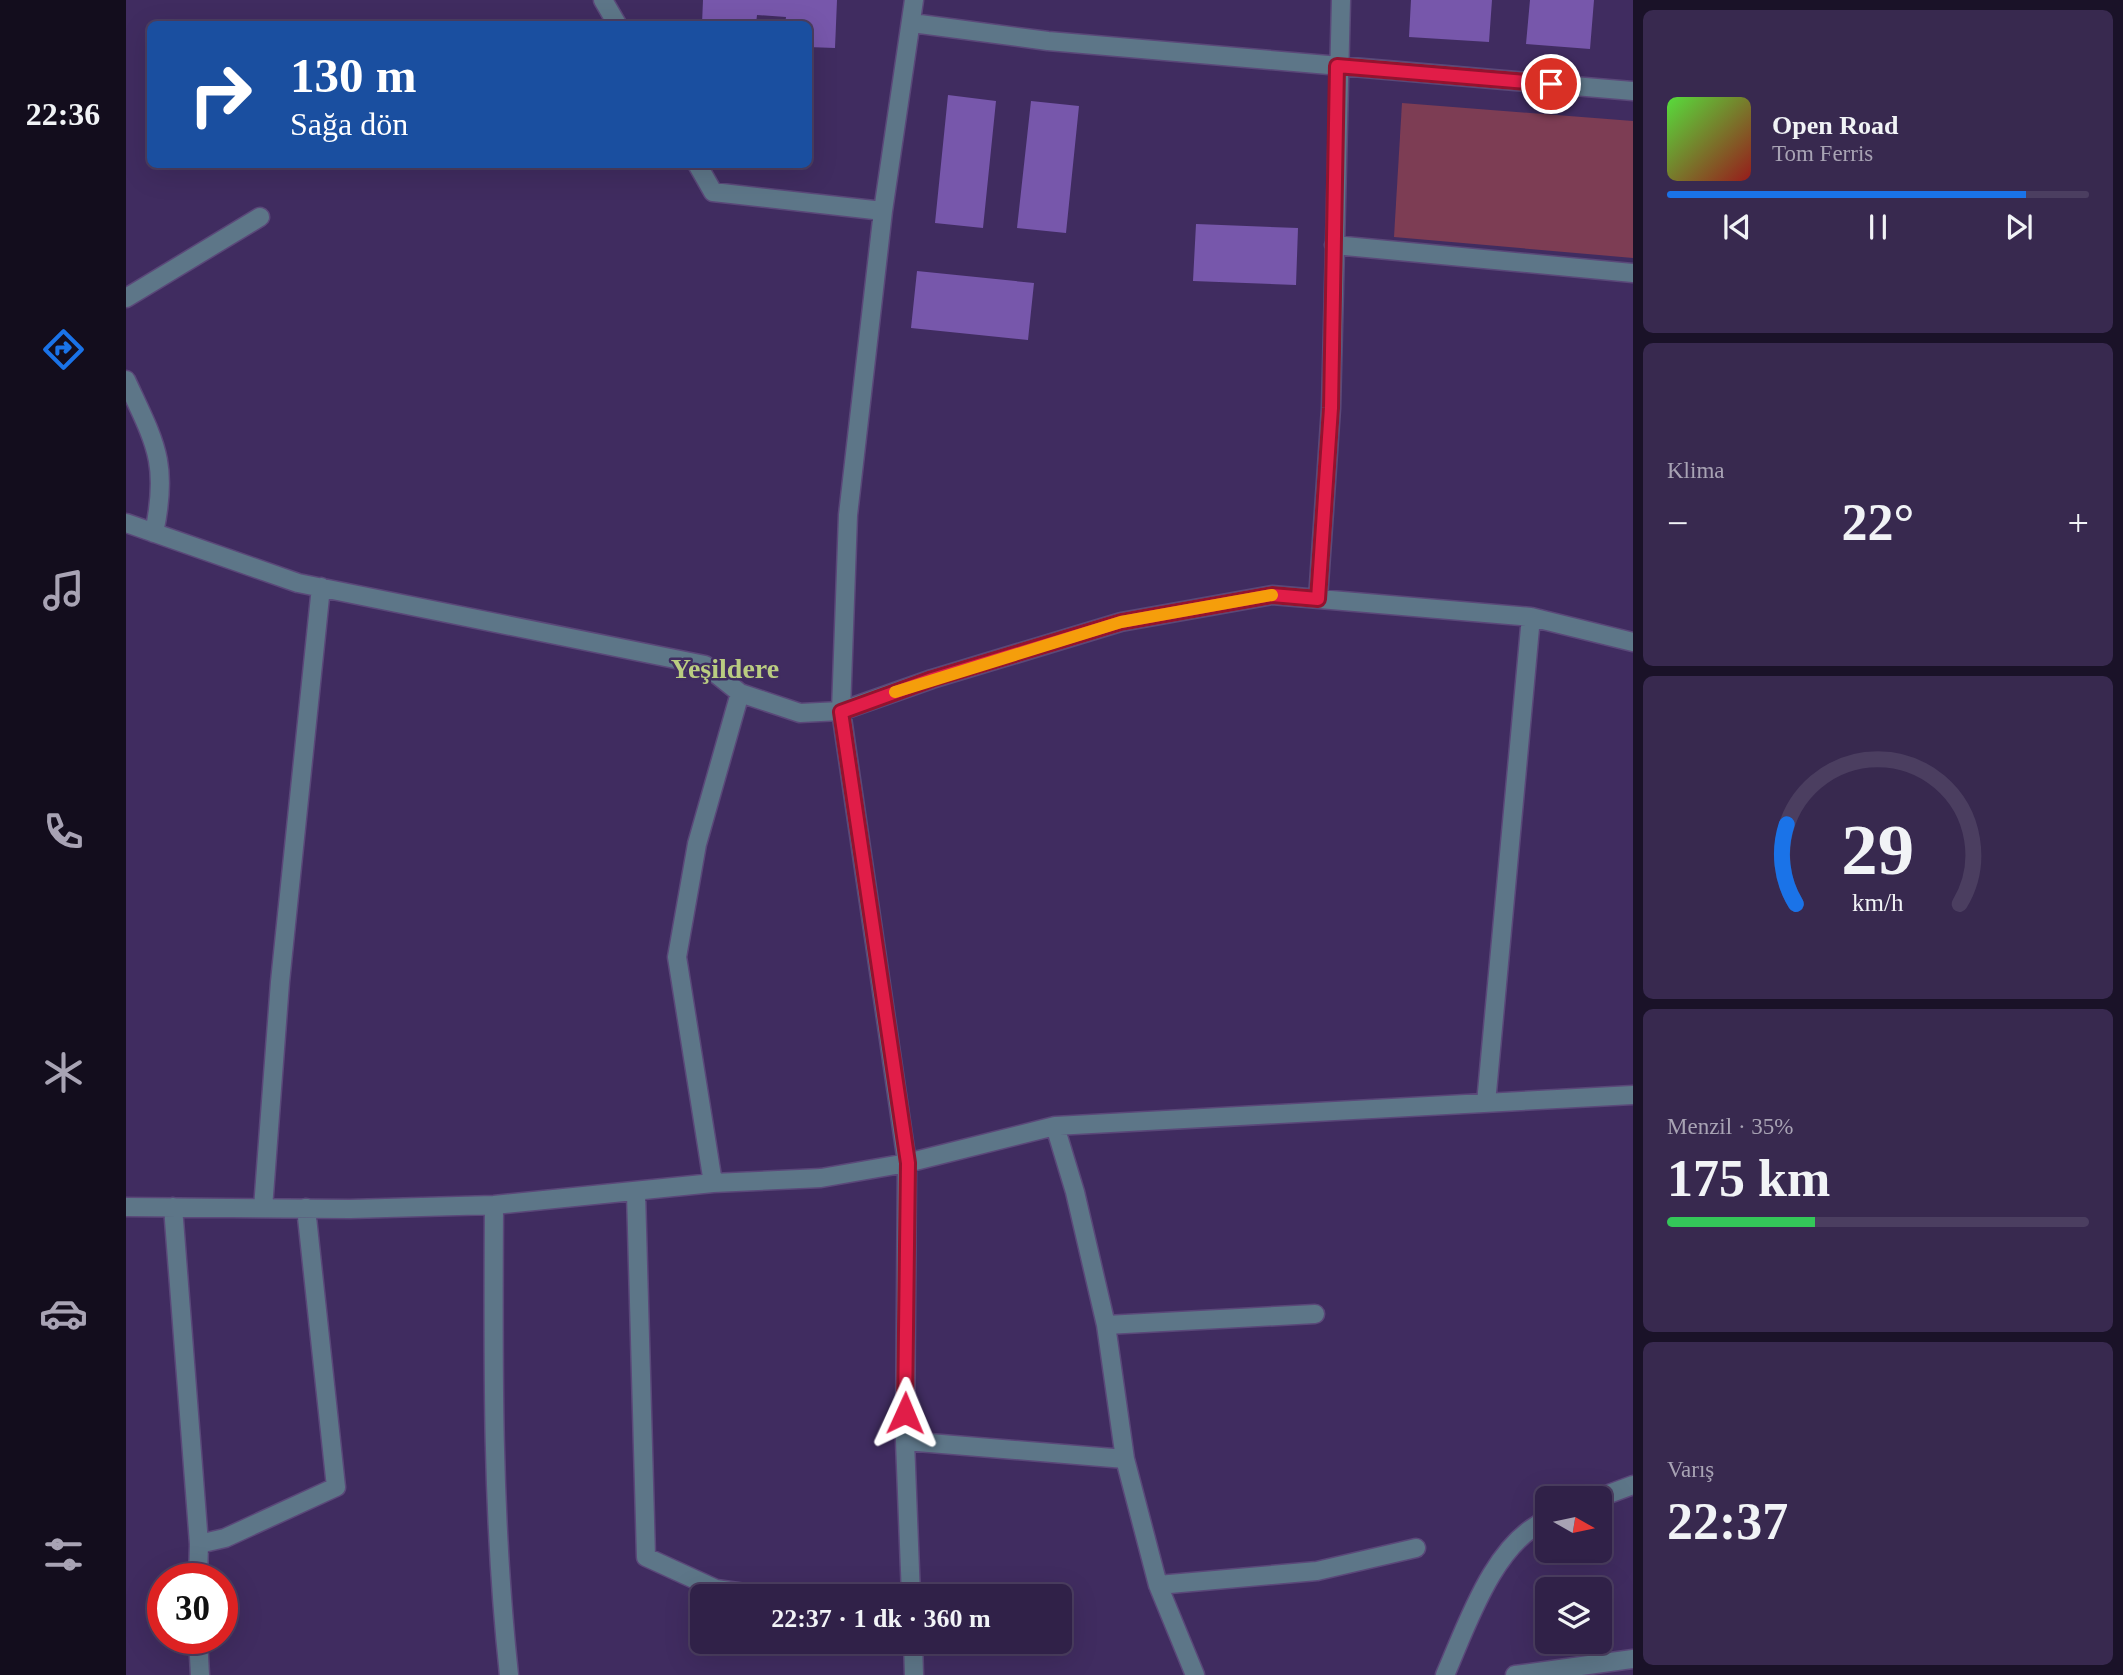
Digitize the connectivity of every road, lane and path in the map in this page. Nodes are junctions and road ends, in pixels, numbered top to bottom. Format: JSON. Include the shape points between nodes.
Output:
{"nodes":[{"id":1,"x":603,"y":0,"type":"edge"},
{"id":2,"x":914,"y":0,"type":"edge"},
{"id":3,"x":1341,"y":0,"type":"edge"},
{"id":4,"x":615,"y":21,"type":"edge"},
{"id":5,"x":912,"y":23,"type":"junction"},
{"id":6,"x":1337,"y":66,"type":"junction"},
{"id":7,"x":1633,"y":91,"type":"edge"},
{"id":8,"x":699,"y":168,"type":"edge"},
{"id":9,"x":883,"y":211,"type":"junction"},
{"id":10,"x":260,"y":217,"type":"dead end"},
{"id":11,"x":1334,"y":245,"type":"junction"},
{"id":12,"x":1633,"y":273,"type":"edge"},
{"id":13,"x":126,"y":298,"type":"edge"},
{"id":14,"x":126,"y":380,"type":"edge"},
{"id":15,"x":126,"y":523,"type":"edge"},
{"id":16,"x":154,"y":533,"type":"junction"},
{"id":17,"x":321,"y":587,"type":"junction"},
{"id":18,"x":1318,"y":599,"type":"junction"},
{"id":19,"x":1531,"y":617,"type":"junction"},
{"id":20,"x":1633,"y":642,"type":"edge"},
{"id":21,"x":740,"y":693,"type":"junction"},
{"id":22,"x":841,"y":712,"type":"junction"},
{"id":23,"x":1633,"y":1095,"type":"edge"},
{"id":24,"x":1486,"y":1103,"type":"junction"},
{"id":25,"x":1055,"y":1126,"type":"junction"},
{"id":26,"x":908,"y":1163,"type":"junction"},
{"id":27,"x":713,"y":1183,"type":"junction"},
{"id":28,"x":636,"y":1193,"type":"junction"},
{"id":29,"x":494,"y":1205,"type":"junction"},
{"id":30,"x":126,"y":1207,"type":"edge"},
{"id":31,"x":173,"y":1207,"type":"junction"},
{"id":32,"x":263,"y":1208,"type":"junction"},
{"id":33,"x":306,"y":1208,"type":"junction"},
{"id":34,"x":1315,"y":1314,"type":"dead end"},
{"id":35,"x":1106,"y":1325,"type":"junction"},
{"id":36,"x":905,"y":1441,"type":"junction"},
{"id":37,"x":1125,"y":1459,"type":"junction"},
{"id":38,"x":1633,"y":1485,"type":"edge"},
{"id":39,"x":1612,"y":1493,"type":"edge"},
{"id":40,"x":1535,"y":1525,"type":"edge"},
{"id":41,"x":199,"y":1544,"type":"junction"},
{"id":42,"x":1416,"y":1548,"type":"dead end"},
{"id":43,"x":198,"y":1563,"type":"edge"},
{"id":44,"x":705,"y":1584,"type":"edge"},
{"id":45,"x":911,"y":1584,"type":"edge"},
{"id":46,"x":1158,"y":1584,"type":"junction"},
{"id":47,"x":199,"y":1654,"type":"edge"},
{"id":48,"x":913,"y":1654,"type":"edge"},
{"id":49,"x":1633,"y":1659,"type":"edge"},
{"id":50,"x":200,"y":1675,"type":"edge"},
{"id":51,"x":509,"y":1675,"type":"edge"},
{"id":52,"x":914,"y":1675,"type":"edge"},
{"id":53,"x":1195,"y":1675,"type":"edge"},
{"id":54,"x":1445,"y":1675,"type":"edge"},
{"id":55,"x":1515,"y":1675,"type":"edge"}],
"edges":[{"from":1,"to":4,"type":"street"},
{"from":2,"to":5,"type":"street"},
{"from":3,"to":6,"type":"street"},
{"from":5,"to":6,"type":"street","via":[[1048,41]]},
{"from":5,"to":9,"type":"street"},
{"from":6,"to":7,"type":"street"},
{"from":6,"to":11,"type":"street"},
{"from":8,"to":9,"type":"street","via":[[713,192]]},
{"from":9,"to":22,"type":"street","via":[[848,515]]},
{"from":10,"to":13,"type":"street"},
{"from":11,"to":12,"type":"street"},
{"from":11,"to":18,"type":"street","via":[[1331,408]]},
{"from":14,"to":16,"type":"street","via":[[158,451],[162,496]]},
{"from":15,"to":16,"type":"street"},
{"from":16,"to":17,"type":"street"},
{"from":17,"to":21,"type":"street","via":[[705,665]]},
{"from":17,"to":32,"type":"street","via":[[280,982]]},
{"from":18,"to":19,"type":"street"},
{"from":18,"to":22,"type":"street","via":[[1272,595],[1121,622],[932,679]]},
{"from":19,"to":20,"type":"street"},
{"from":19,"to":24,"type":"street"},
{"from":21,"to":22,"type":"street","via":[[800,713]]},
{"from":21,"to":27,"type":"street","via":[[697,844],[677,957]]},
{"from":22,"to":26,"type":"street"},
{"from":23,"to":24,"type":"street"},
{"from":24,"to":25,"type":"street"},
{"from":25,"to":26,"type":"street"},
{"from":25,"to":35,"type":"street"},
{"from":26,"to":27,"type":"street","via":[[821,1178]]},
{"from":26,"to":36,"type":"street"},
{"from":27,"to":28,"type":"street"},
{"from":28,"to":29,"type":"street"},
{"from":28,"to":44,"type":"street","via":[[646,1557]]},
{"from":29,"to":33,"type":"street"},
{"from":29,"to":51,"type":"street","via":[[492,1385]]},
{"from":30,"to":31,"type":"street"},
{"from":31,"to":32,"type":"street"},
{"from":31,"to":41,"type":"street"},
{"from":32,"to":33,"type":"street"},
{"from":33,"to":41,"type":"street","via":[[336,1487],[225,1538]]},
{"from":34,"to":35,"type":"street"},
{"from":35,"to":37,"type":"street"},
{"from":36,"to":37,"type":"street"},
{"from":36,"to":45,"type":"street"},
{"from":37,"to":46,"type":"street"},
{"from":38,"to":39,"type":"street"},
{"from":40,"to":54,"type":"street","via":[[1489,1574]]},
{"from":41,"to":43,"type":"street"},
{"from":42,"to":46,"type":"street","via":[[1317,1571]]},
{"from":46,"to":53,"type":"street"},
{"from":47,"to":50,"type":"street"},
{"from":48,"to":52,"type":"street"},
{"from":49,"to":55,"type":"street"}]}
